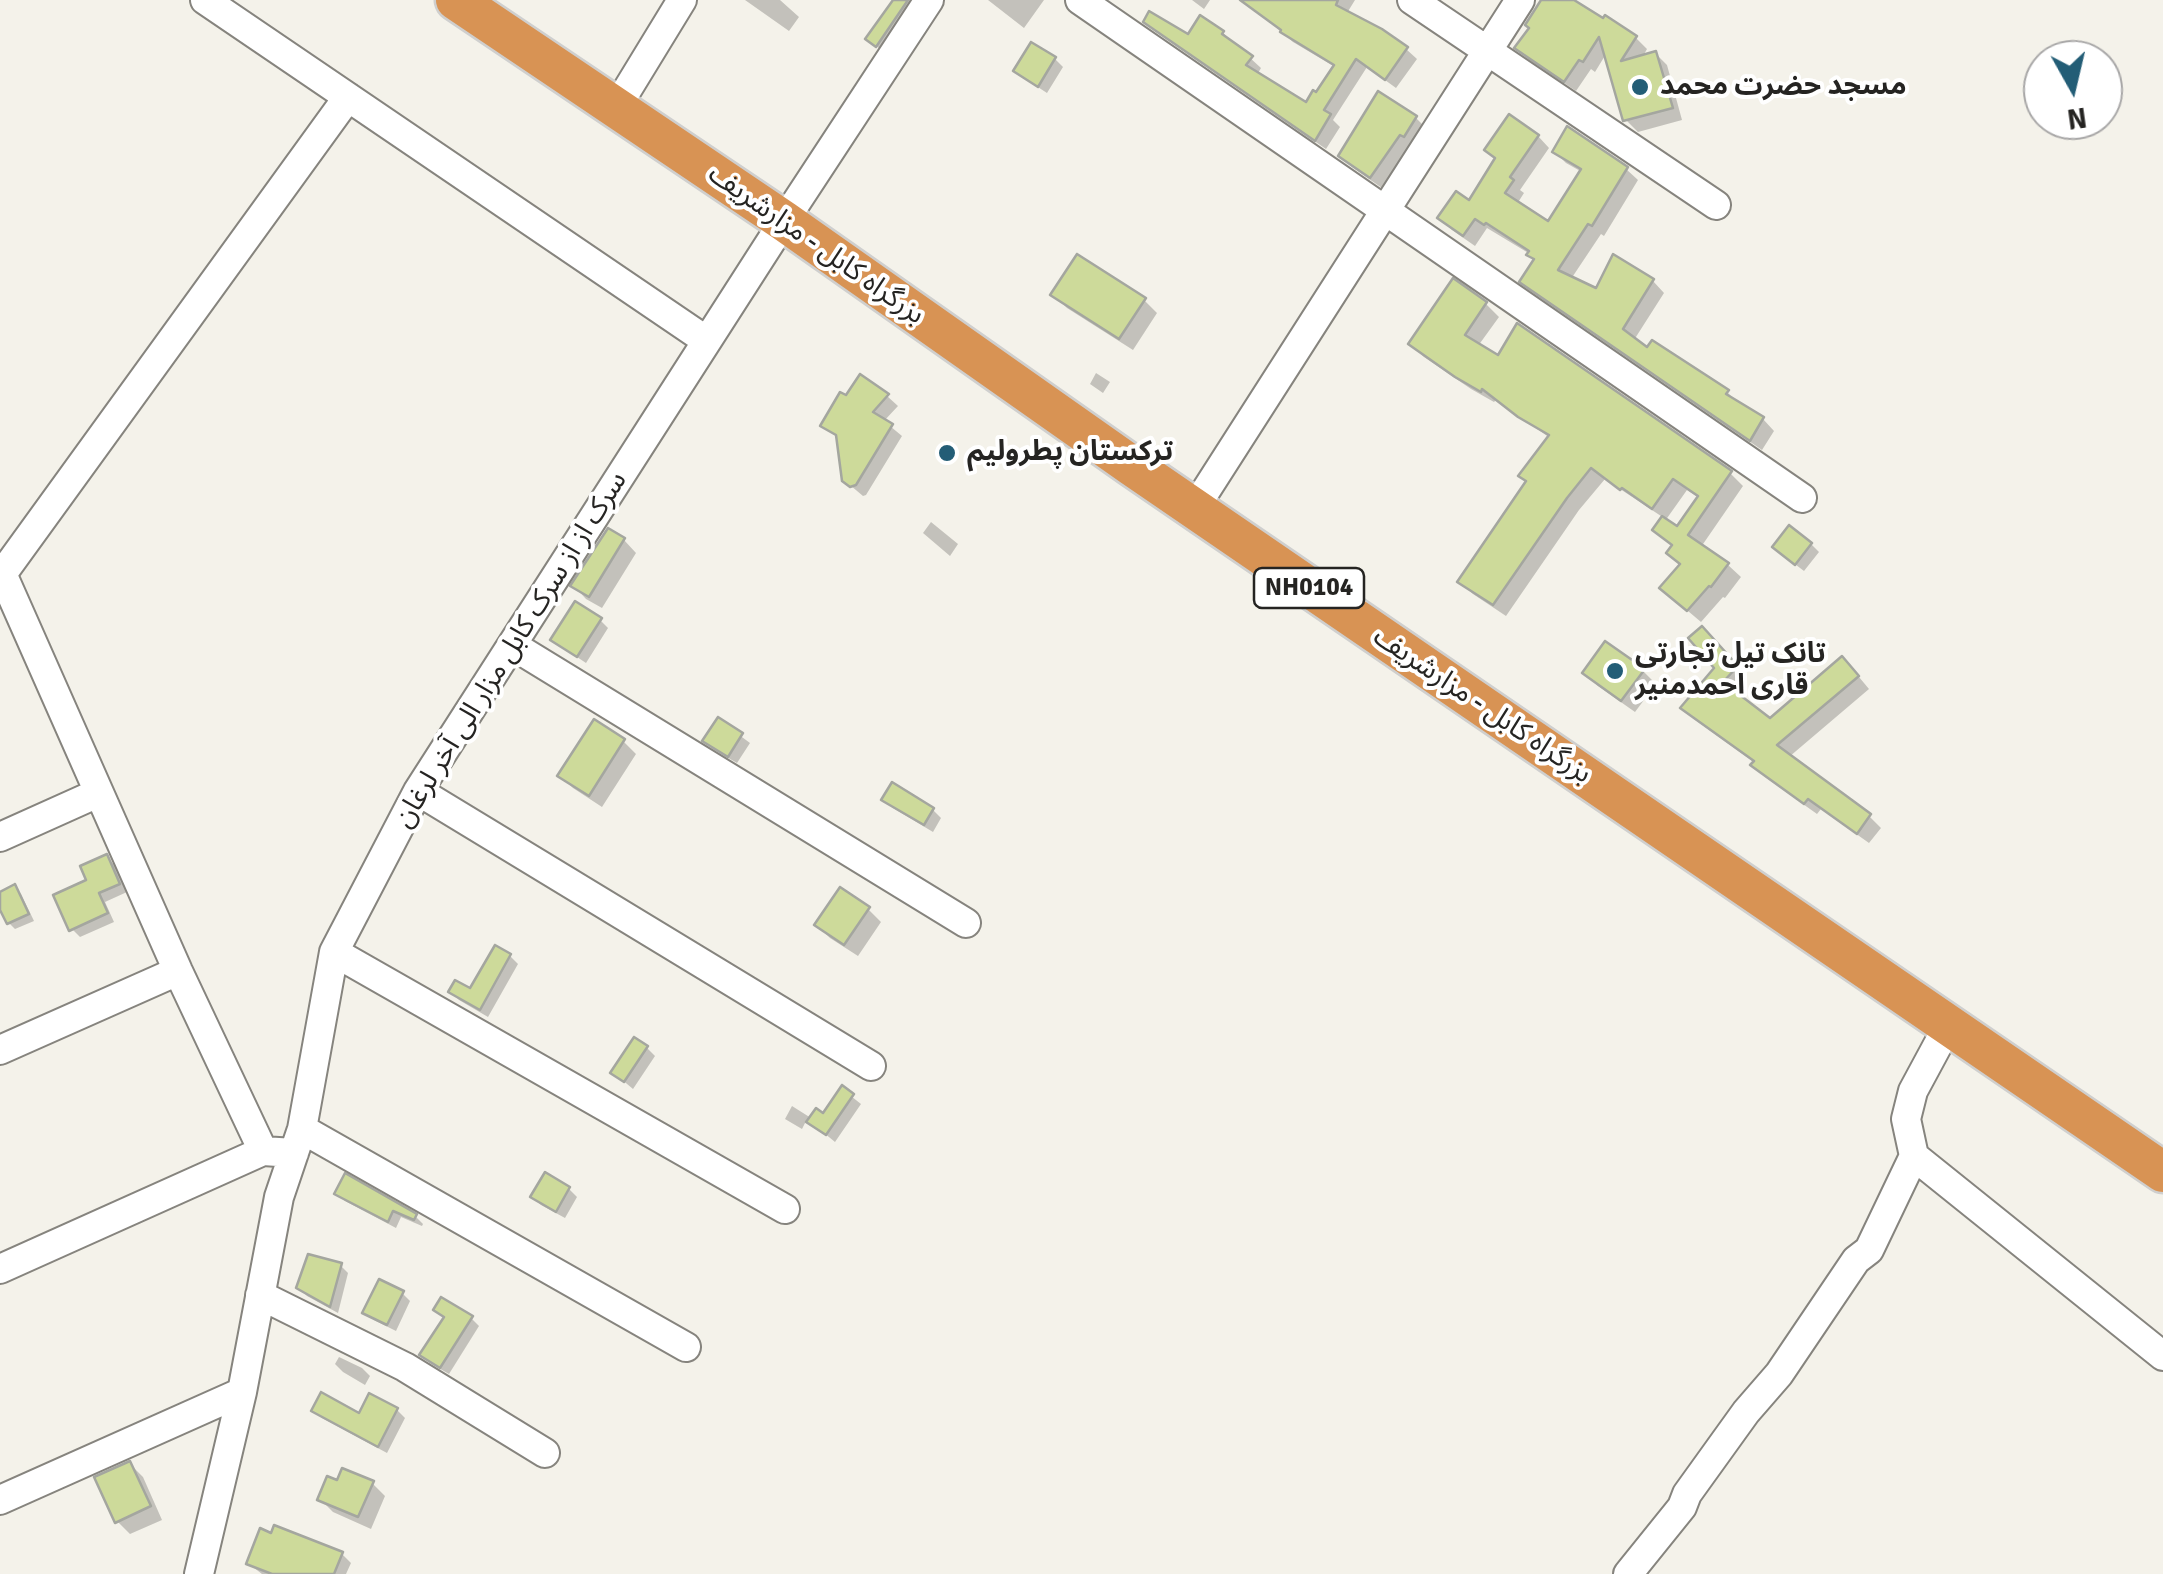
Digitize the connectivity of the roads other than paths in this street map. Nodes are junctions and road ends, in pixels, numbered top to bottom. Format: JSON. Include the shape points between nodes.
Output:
{"nodes":[{"id":1,"x":205,"y":0,"type":"edge"},
{"id":2,"x":456,"y":0,"type":"edge"},
{"id":3,"x":682,"y":0,"type":"edge"},
{"id":4,"x":929,"y":0,"type":"edge"},
{"id":5,"x":1080,"y":0,"type":"edge"},
{"id":6,"x":1412,"y":0,"type":"edge"},
{"id":7,"x":1520,"y":0,"type":"edge"},
{"id":8,"x":1487,"y":51,"type":"junction"},
{"id":9,"x":348,"y":97,"type":"junction"},
{"id":10,"x":616,"y":108,"type":"junction"},
{"id":11,"x":1716,"y":205,"type":"dead end"},
{"id":12,"x":1386,"y":210,"type":"junction"},
{"id":13,"x":784,"y":221,"type":"junction"},
{"id":14,"x":706,"y":341,"type":"junction"},
{"id":15,"x":1802,"y":498,"type":"dead end"},
{"id":16,"x":1194,"y":509,"type":"junction"},
{"id":17,"x":1,"y":574,"type":"edge"},
{"id":18,"x":512,"y":644,"type":"junction"},
{"id":19,"x":418,"y":790,"type":"junction"},
{"id":20,"x":98,"y":793,"type":"junction"},
{"id":21,"x":0,"y":836,"type":"edge"},
{"id":22,"x":966,"y":923,"type":"dead end"},
{"id":23,"x":334,"y":952,"type":"junction"},
{"id":24,"x":178,"y":970,"type":"junction"},
{"id":25,"x":1948,"y":1026,"type":"junction"},
{"id":26,"x":0,"y":1050,"type":"edge"},
{"id":27,"x":870,"y":1066,"type":"dead end"},
{"id":28,"x":298,"y":1141,"type":"junction"},
{"id":29,"x":264,"y":1150,"type":"junction"},
{"id":30,"x":1914,"y":1156,"type":"junction"},
{"id":31,"x":2163,"y":1172,"type":"edge"},
{"id":32,"x":785,"y":1209,"type":"dead end"},
{"id":33,"x":0,"y":1269,"type":"edge"},
{"id":34,"x":260,"y":1295,"type":"junction"},
{"id":35,"x":686,"y":1348,"type":"dead end"},
{"id":36,"x":2163,"y":1356,"type":"edge"},
{"id":37,"x":242,"y":1392,"type":"junction"},
{"id":38,"x":545,"y":1453,"type":"dead end"},
{"id":39,"x":0,"y":1500,"type":"edge"},
{"id":40,"x":199,"y":1574,"type":"edge"},
{"id":41,"x":1628,"y":1574,"type":"edge"}],
"edges":[{"from":1,"to":9,"type":"street"},
{"from":2,"to":10,"type":"highway","name":"بزرگراه کابل - مزارشریف","number":"NH0104"},
{"from":3,"to":10,"type":"street"},
{"from":4,"to":13,"type":"street","name":"سرک از از سرک کابل مزار الی آخر لرغان"},
{"from":5,"to":12,"type":"street"},
{"from":6,"to":8,"type":"street"},
{"from":7,"to":8,"type":"street"},
{"from":8,"to":11,"type":"street"},
{"from":8,"to":12,"type":"street"},
{"from":9,"to":14,"type":"street"},
{"from":9,"to":17,"type":"street"},
{"from":10,"to":13,"type":"highway","name":"بزرگراه کابل - مزارشریف","number":"NH0104"},
{"from":12,"to":15,"type":"street"},
{"from":12,"to":16,"type":"street"},
{"from":13,"to":14,"type":"street","name":"سرک از از سرک کابل مزار الی آخر لرغان"},
{"from":13,"to":16,"type":"highway","name":"بزرگراه کابل - مزارشریف","number":"NH0104"},
{"from":14,"to":18,"type":"street","name":"سرک از از سرک کابل مزار الی آخر لرغان"},
{"from":16,"to":25,"type":"highway","name":"بزرگراه کابل - مزارشریف","number":"NH0104"},
{"from":17,"to":20,"type":"street"},
{"from":18,"to":19,"type":"street","name":"سرک از از سرک کابل مزار الی آخر لرغان"},
{"from":18,"to":22,"type":"street"},
{"from":19,"to":23,"type":"street","name":"سرک از از سرک کابل مزار الی آخر لرغان"},
{"from":19,"to":27,"type":"street"},
{"from":20,"to":21,"type":"street"},
{"from":20,"to":24,"type":"street"},
{"from":23,"to":28,"type":"street","name":"سرک از از سرک کابل مزار الی آخر لرغان"},
{"from":23,"to":32,"type":"street"},
{"from":24,"to":26,"type":"street"},
{"from":24,"to":29,"type":"street"},
{"from":25,"to":30,"type":"street","via":[[1913,1091],[1906,1119]]},
{"from":25,"to":31,"type":"highway","name":"بزرگراه کابل - مزارشریف","number":"NH0104"},
{"from":28,"to":29,"type":"street"},
{"from":28,"to":34,"type":"street","name":"سرک از از سرک کابل مزار الی آخر لرغان","via":[[279,1196]]},
{"from":28,"to":35,"type":"street"},
{"from":29,"to":33,"type":"street"},
{"from":30,"to":36,"type":"street"},
{"from":30,"to":41,"type":"street","via":[[1869,1250]]},
{"from":34,"to":37,"type":"street","name":"سرک از از سرک کابل مزار الی آخر لرغان"},
{"from":34,"to":38,"type":"street","via":[[405,1367]]},
{"from":37,"to":39,"type":"street"},
{"from":37,"to":40,"type":"street","name":"سرک از از سرک کابل مزار الی آخر لرغان"}]}
